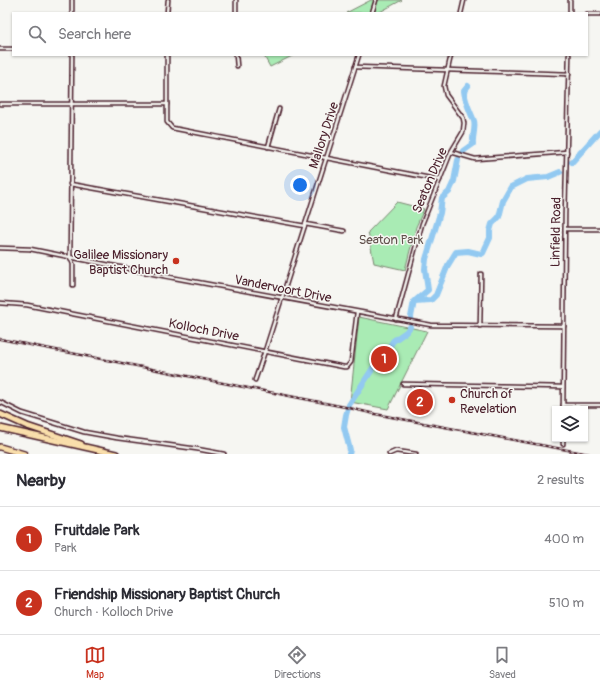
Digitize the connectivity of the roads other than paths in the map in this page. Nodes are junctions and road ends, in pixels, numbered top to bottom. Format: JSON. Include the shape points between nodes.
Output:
{"nodes":[{"id":1,"x":72,"y":0,"type":"edge"},
{"id":2,"x":168,"y":0,"type":"edge"},
{"id":3,"x":236,"y":0,"type":"edge"},
{"id":4,"x":376,"y":0,"type":"edge"},
{"id":5,"x":464,"y":0,"type":"edge"},
{"id":6,"x":570,"y":0,"type":"edge"},
{"id":7,"x":72,"y":12,"type":"edge"},
{"id":8,"x":168,"y":12,"type":"edge"},
{"id":9,"x":236,"y":12,"type":"edge"},
{"id":10,"x":372,"y":12,"type":"edge"},
{"id":11,"x":461,"y":12,"type":"edge"},
{"id":12,"x":570,"y":12,"type":"edge"},
{"id":13,"x":588,"y":14,"type":"edge"},
{"id":14,"x":600,"y":14,"type":"edge"},
{"id":15,"x":0,"y":49,"type":"edge"},
{"id":16,"x":12,"y":49,"type":"edge"},
{"id":17,"x":72,"y":56,"type":"edge"},
{"id":18,"x":167,"y":56,"type":"edge"},
{"id":19,"x":236,"y":56,"type":"edge"},
{"id":20,"x":359,"y":56,"type":"edge"},
{"id":21,"x":451,"y":56,"type":"edge"},
{"id":22,"x":570,"y":56,"type":"edge"},
{"id":23,"x":237,"y":66,"type":"dead end"},
{"id":24,"x":355,"y":67,"type":"junction"},
{"id":25,"x":448,"y":70,"type":"junction"},
{"id":26,"x":569,"y":74,"type":"junction"},
{"id":27,"x":0,"y":104,"type":"edge"},
{"id":28,"x":71,"y":104,"type":"junction"},
{"id":29,"x":167,"y":104,"type":"junction"},
{"id":30,"x":279,"y":110,"type":"dead end"},
{"id":31,"x":268,"y":147,"type":"junction"},
{"id":32,"x":451,"y":152,"type":"junction"},
{"id":33,"x":567,"y":152,"type":"junction"},
{"id":34,"x":327,"y":158,"type":"junction"},
{"id":35,"x":440,"y":180,"type":"junction"},
{"id":36,"x":70,"y":184,"type":"junction"},
{"id":37,"x":305,"y":225,"type":"junction"},
{"id":38,"x":565,"y":229,"type":"junction"},
{"id":39,"x":600,"y":229,"type":"edge"},
{"id":40,"x":344,"y":231,"type":"dead end"},
{"id":41,"x":0,"y":248,"type":"edge"},
{"id":42,"x":70,"y":257,"type":"junction"},
{"id":43,"x":481,"y":274,"type":"dead end"},
{"id":44,"x":73,"y":286,"type":"dead end"},
{"id":45,"x":282,"y":298,"type":"junction"},
{"id":46,"x":0,"y":303,"type":"edge"},
{"id":47,"x":357,"y":312,"type":"junction"},
{"id":48,"x":396,"y":319,"type":"junction"},
{"id":49,"x":480,"y":326,"type":"junction"},
{"id":50,"x":564,"y":326,"type":"junction"},
{"id":51,"x":265,"y":351,"type":"junction"},
{"id":52,"x":254,"y":380,"type":"dead end"},
{"id":53,"x":403,"y":384,"type":"dead end"},
{"id":54,"x":563,"y":387,"type":"junction"},
{"id":55,"x":0,"y":402,"type":"edge"},
{"id":56,"x":563,"y":405,"type":"joint"},
{"id":57,"x":600,"y":405,"type":"edge"},
{"id":58,"x":0,"y":414,"type":"edge"},
{"id":59,"x":0,"y":428,"type":"edge"},
{"id":60,"x":0,"y":446,"type":"edge"},
{"id":61,"x":93,"y":449,"type":"junction"},
{"id":62,"x":24,"y":454,"type":"edge"},
{"id":63,"x":116,"y":454,"type":"edge"},
{"id":64,"x":224,"y":454,"type":"edge"},
{"id":65,"x":389,"y":454,"type":"edge"},
{"id":66,"x":416,"y":454,"type":"edge"}],
"edges":[{"from":1,"to":7,"type":"street"},
{"from":2,"to":8,"type":"street"},
{"from":3,"to":9,"type":"street"},
{"from":4,"to":10,"type":"street"},
{"from":5,"to":11,"type":"street"},
{"from":6,"to":12,"type":"street"},
{"from":13,"to":14,"type":"street"},
{"from":15,"to":16,"type":"street"},
{"from":17,"to":28,"type":"street"},
{"from":18,"to":29,"type":"street"},
{"from":19,"to":23,"type":"street"},
{"from":20,"to":24,"type":"street","name":"Mallory Drive"},
{"from":21,"to":25,"type":"street","name":"Seaton Drive"},
{"from":22,"to":26,"type":"street","name":"Linfield Road"},
{"from":24,"to":25,"type":"street"},
{"from":24,"to":34,"type":"street","name":"Mallory Drive"},
{"from":25,"to":26,"type":"street"},
{"from":25,"to":32,"type":"street","name":"Seaton Drive","via":[[444,86],[446,95],[464,123],[463,132]]},
{"from":26,"to":33,"type":"street","name":"Linfield Road"},
{"from":27,"to":28,"type":"street"},
{"from":28,"to":29,"type":"street"},
{"from":28,"to":36,"type":"street"},
{"from":29,"to":31,"type":"street","via":[[167,122],[177,130]]},
{"from":30,"to":31,"type":"street"},
{"from":31,"to":34,"type":"street"},
{"from":32,"to":33,"type":"street","via":[[475,159]]},
{"from":32,"to":35,"type":"street","name":"Seaton Drive"},
{"from":33,"to":38,"type":"street","name":"Linfield Road"},
{"from":34,"to":35,"type":"street"},
{"from":34,"to":37,"type":"street","name":"Mallory Drive"},
{"from":35,"to":48,"type":"street","name":"Seaton Drive","via":[[418,234]]},
{"from":36,"to":37,"type":"street"},
{"from":36,"to":42,"type":"street"},
{"from":37,"to":40,"type":"street"},
{"from":37,"to":45,"type":"street","name":"Mallory Drive"},
{"from":38,"to":39,"type":"street"},
{"from":38,"to":50,"type":"street","name":"Linfield Road"},
{"from":41,"to":42,"type":"street","name":"Vandervoort Drive","via":[[30,249]]},
{"from":42,"to":44,"type":"street"},
{"from":42,"to":45,"type":"street","name":"Vandervoort Drive"},
{"from":43,"to":49,"type":"street"},
{"from":45,"to":47,"type":"street","name":"Vandervoort Drive"},
{"from":45,"to":51,"type":"street","name":"Mallory Drive"},
{"from":46,"to":51,"type":"street","name":"Kolloch Drive","via":[[27,305]]},
{"from":47,"to":48,"type":"street","name":"Vandervoort Drive"},
{"from":47,"to":51,"type":"street","name":"Kolloch Drive","via":[[351,362],[347,367]]},
{"from":48,"to":49,"type":"street","name":"Vandervoort Drive","via":[[439,326]]},
{"from":49,"to":50,"type":"street","name":"Vandervoort Drive"},
{"from":50,"to":54,"type":"street","name":"Linfield Road"},
{"from":51,"to":52,"type":"street","name":"Mallory Drive"},
{"from":53,"to":54,"type":"street"},
{"from":54,"to":56,"type":"street","name":"Linfield Road"},
{"from":55,"to":64,"type":"street","via":[[22,413],[84,432]]},
{"from":56,"to":57,"type":"street"},
{"from":58,"to":61,"type":"highway"},
{"from":59,"to":61,"type":"highway"},
{"from":60,"to":62,"type":"highway"},
{"from":61,"to":63,"type":"highway"},
{"from":65,"to":66,"type":"street","via":[[396,451]]}]}
